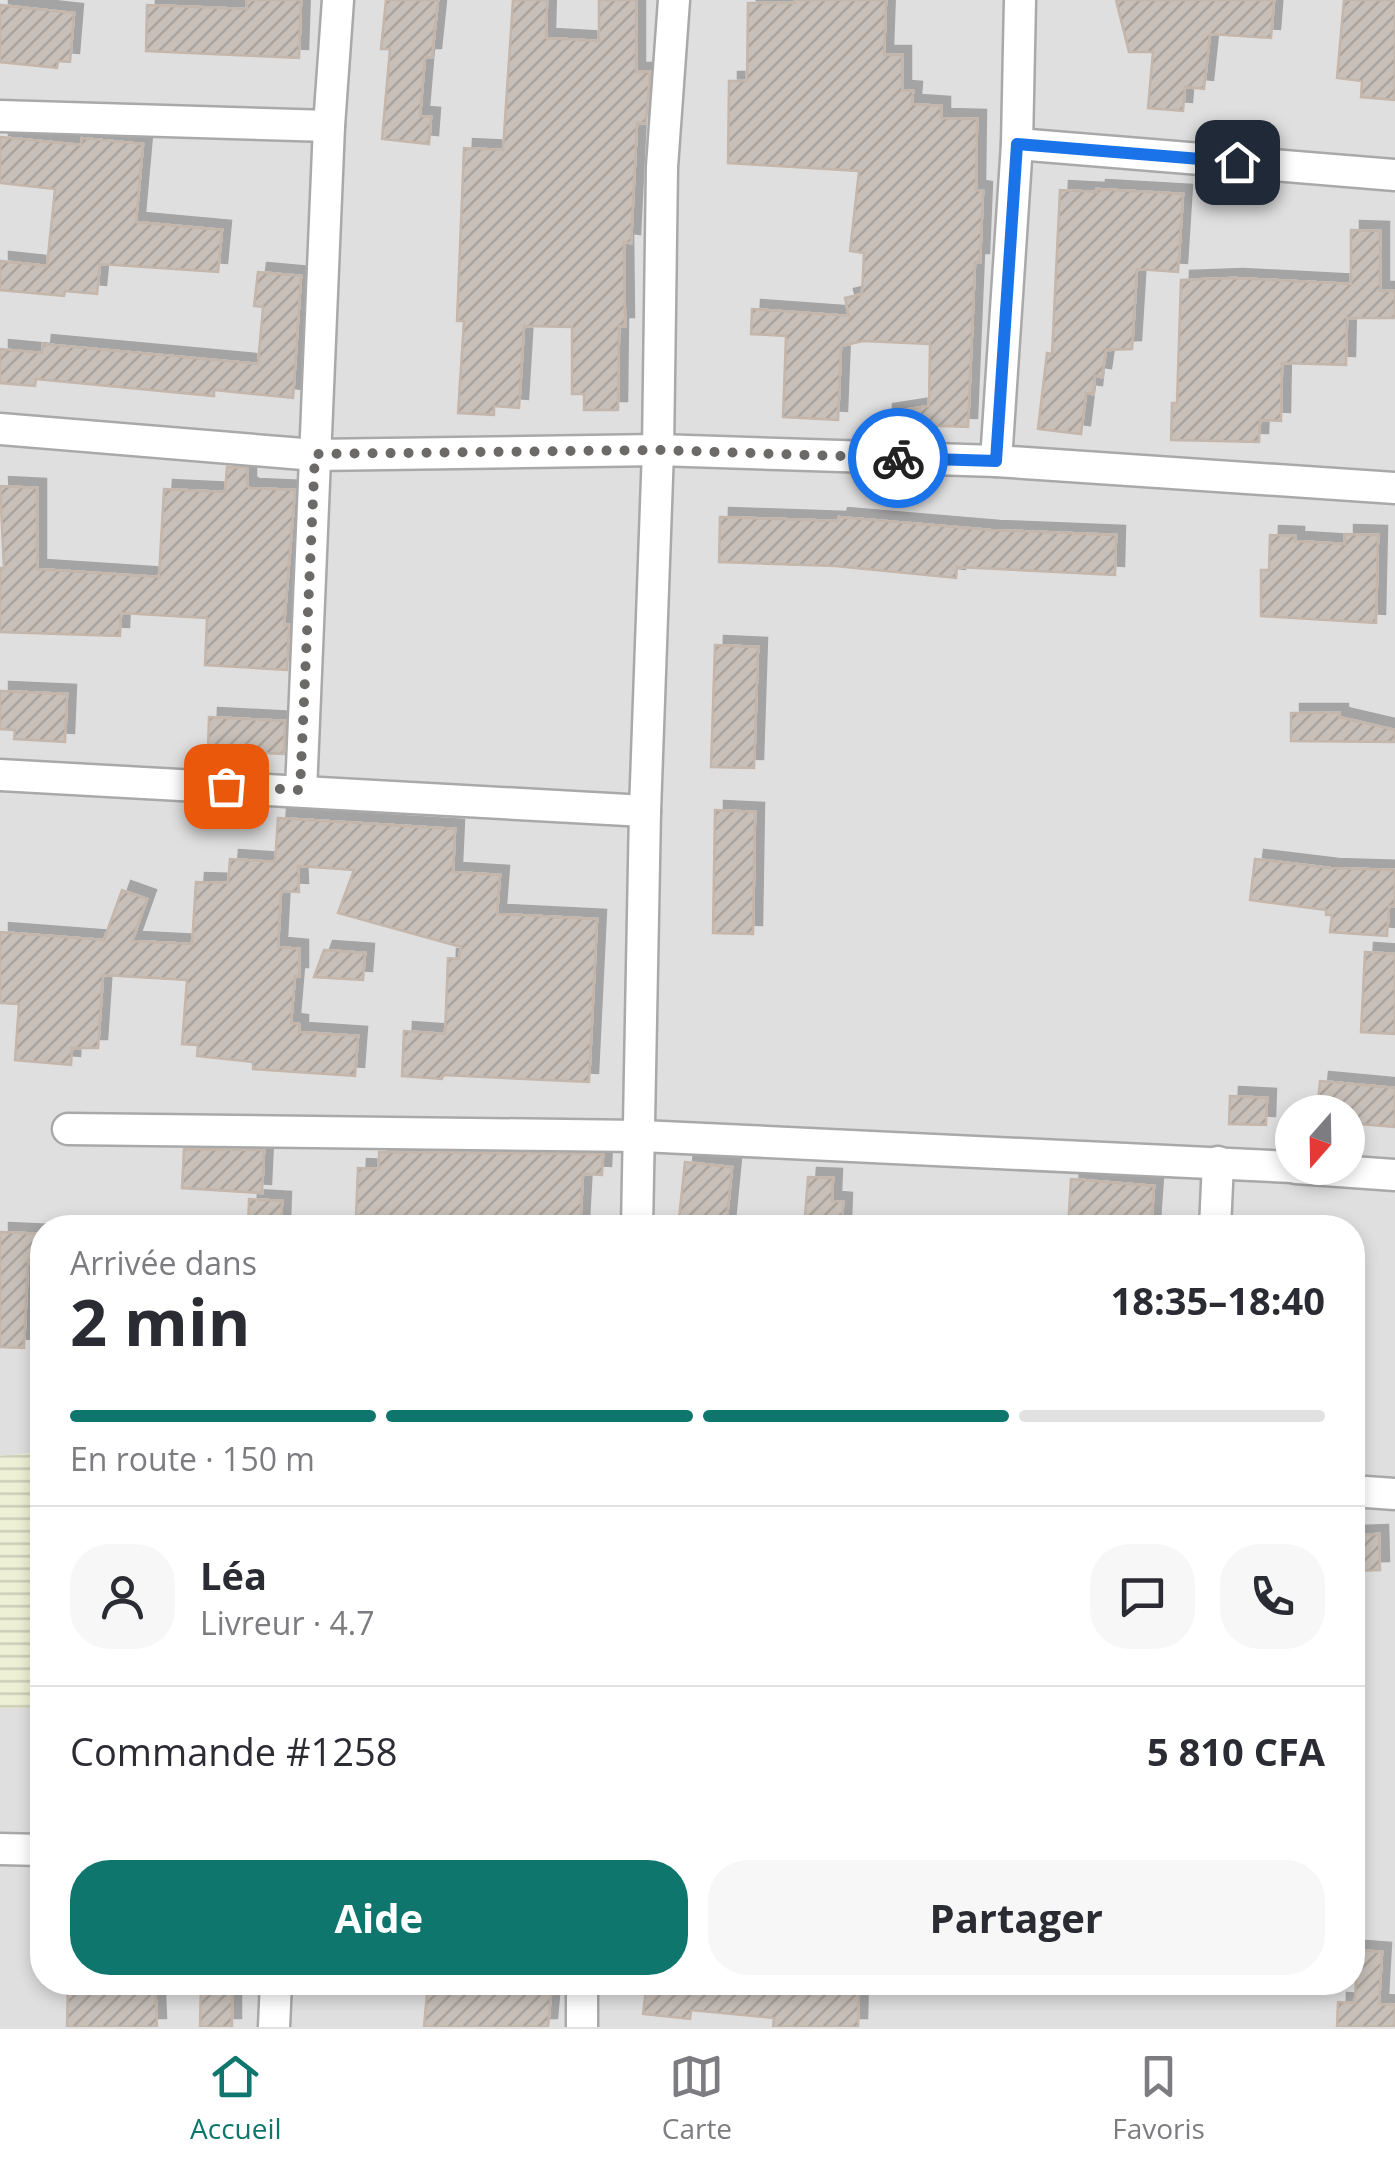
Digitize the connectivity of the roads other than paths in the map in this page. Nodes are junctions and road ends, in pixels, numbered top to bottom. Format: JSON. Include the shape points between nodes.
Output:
{"nodes":[{"id":1,"x":338,"y":0,"type":"edge"},
{"id":2,"x":674,"y":0,"type":"edge"},
{"id":3,"x":1020,"y":0,"type":"edge"},
{"id":4,"x":0,"y":116,"type":"edge"},
{"id":5,"x":329,"y":126,"type":"junction"},
{"id":6,"x":1017,"y":144,"type":"junction"},
{"id":7,"x":1395,"y":174,"type":"edge"},
{"id":8,"x":0,"y":429,"type":"edge"},
{"id":9,"x":658,"y":450,"type":"junction"},
{"id":10,"x":315,"y":454,"type":"junction"},
{"id":11,"x":996,"y":461,"type":"junction"},
{"id":12,"x":1395,"y":488,"type":"edge"},
{"id":13,"x":0,"y":775,"type":"edge"},
{"id":14,"x":300,"y":790,"type":"junction"},
{"id":15,"x":645,"y":810,"type":"junction"},
{"id":16,"x":68,"y":1130,"type":"dead end"},
{"id":17,"x":641,"y":1136,"type":"junction"},
{"id":18,"x":1218,"y":1162,"type":"junction"},
{"id":19,"x":1275,"y":1166,"type":"edge"},
{"id":20,"x":1365,"y":1173,"type":"edge"},
{"id":21,"x":1395,"y":1175,"type":"edge"},
{"id":22,"x":638,"y":1215,"type":"edge"},
{"id":23,"x":1215,"y":1215,"type":"edge"},
{"id":24,"x":1365,"y":1492,"type":"edge"},
{"id":25,"x":1395,"y":1494,"type":"edge"},
{"id":26,"x":0,"y":1848,"type":"edge"},
{"id":27,"x":30,"y":1849,"type":"edge"},
{"id":28,"x":275,"y":1995,"type":"edge"},
{"id":29,"x":582,"y":1995,"type":"edge"},
{"id":30,"x":274,"y":2027,"type":"edge"},
{"id":31,"x":582,"y":2027,"type":"edge"}],
"edges":[{"from":1,"to":5,"type":"street"},
{"from":2,"to":9,"type":"street","via":[[662,167]]},
{"from":3,"to":6,"type":"street"},
{"from":4,"to":5,"type":"street"},
{"from":5,"to":10,"type":"street"},
{"from":6,"to":7,"type":"street"},
{"from":6,"to":11,"type":"street"},
{"from":8,"to":10,"type":"street"},
{"from":9,"to":10,"type":"street"},
{"from":9,"to":11,"type":"street"},
{"from":9,"to":15,"type":"street"},
{"from":10,"to":14,"type":"street"},
{"from":11,"to":12,"type":"street"},
{"from":13,"to":14,"type":"street"},
{"from":14,"to":15,"type":"street"},
{"from":15,"to":17,"type":"street"},
{"from":16,"to":17,"type":"street"},
{"from":17,"to":18,"type":"street"},
{"from":17,"to":22,"type":"street"},
{"from":18,"to":19,"type":"street"},
{"from":18,"to":23,"type":"street"},
{"from":20,"to":21,"type":"street"},
{"from":24,"to":25,"type":"street"},
{"from":26,"to":27,"type":"street"},
{"from":28,"to":30,"type":"street"},
{"from":29,"to":31,"type":"street"}]}
